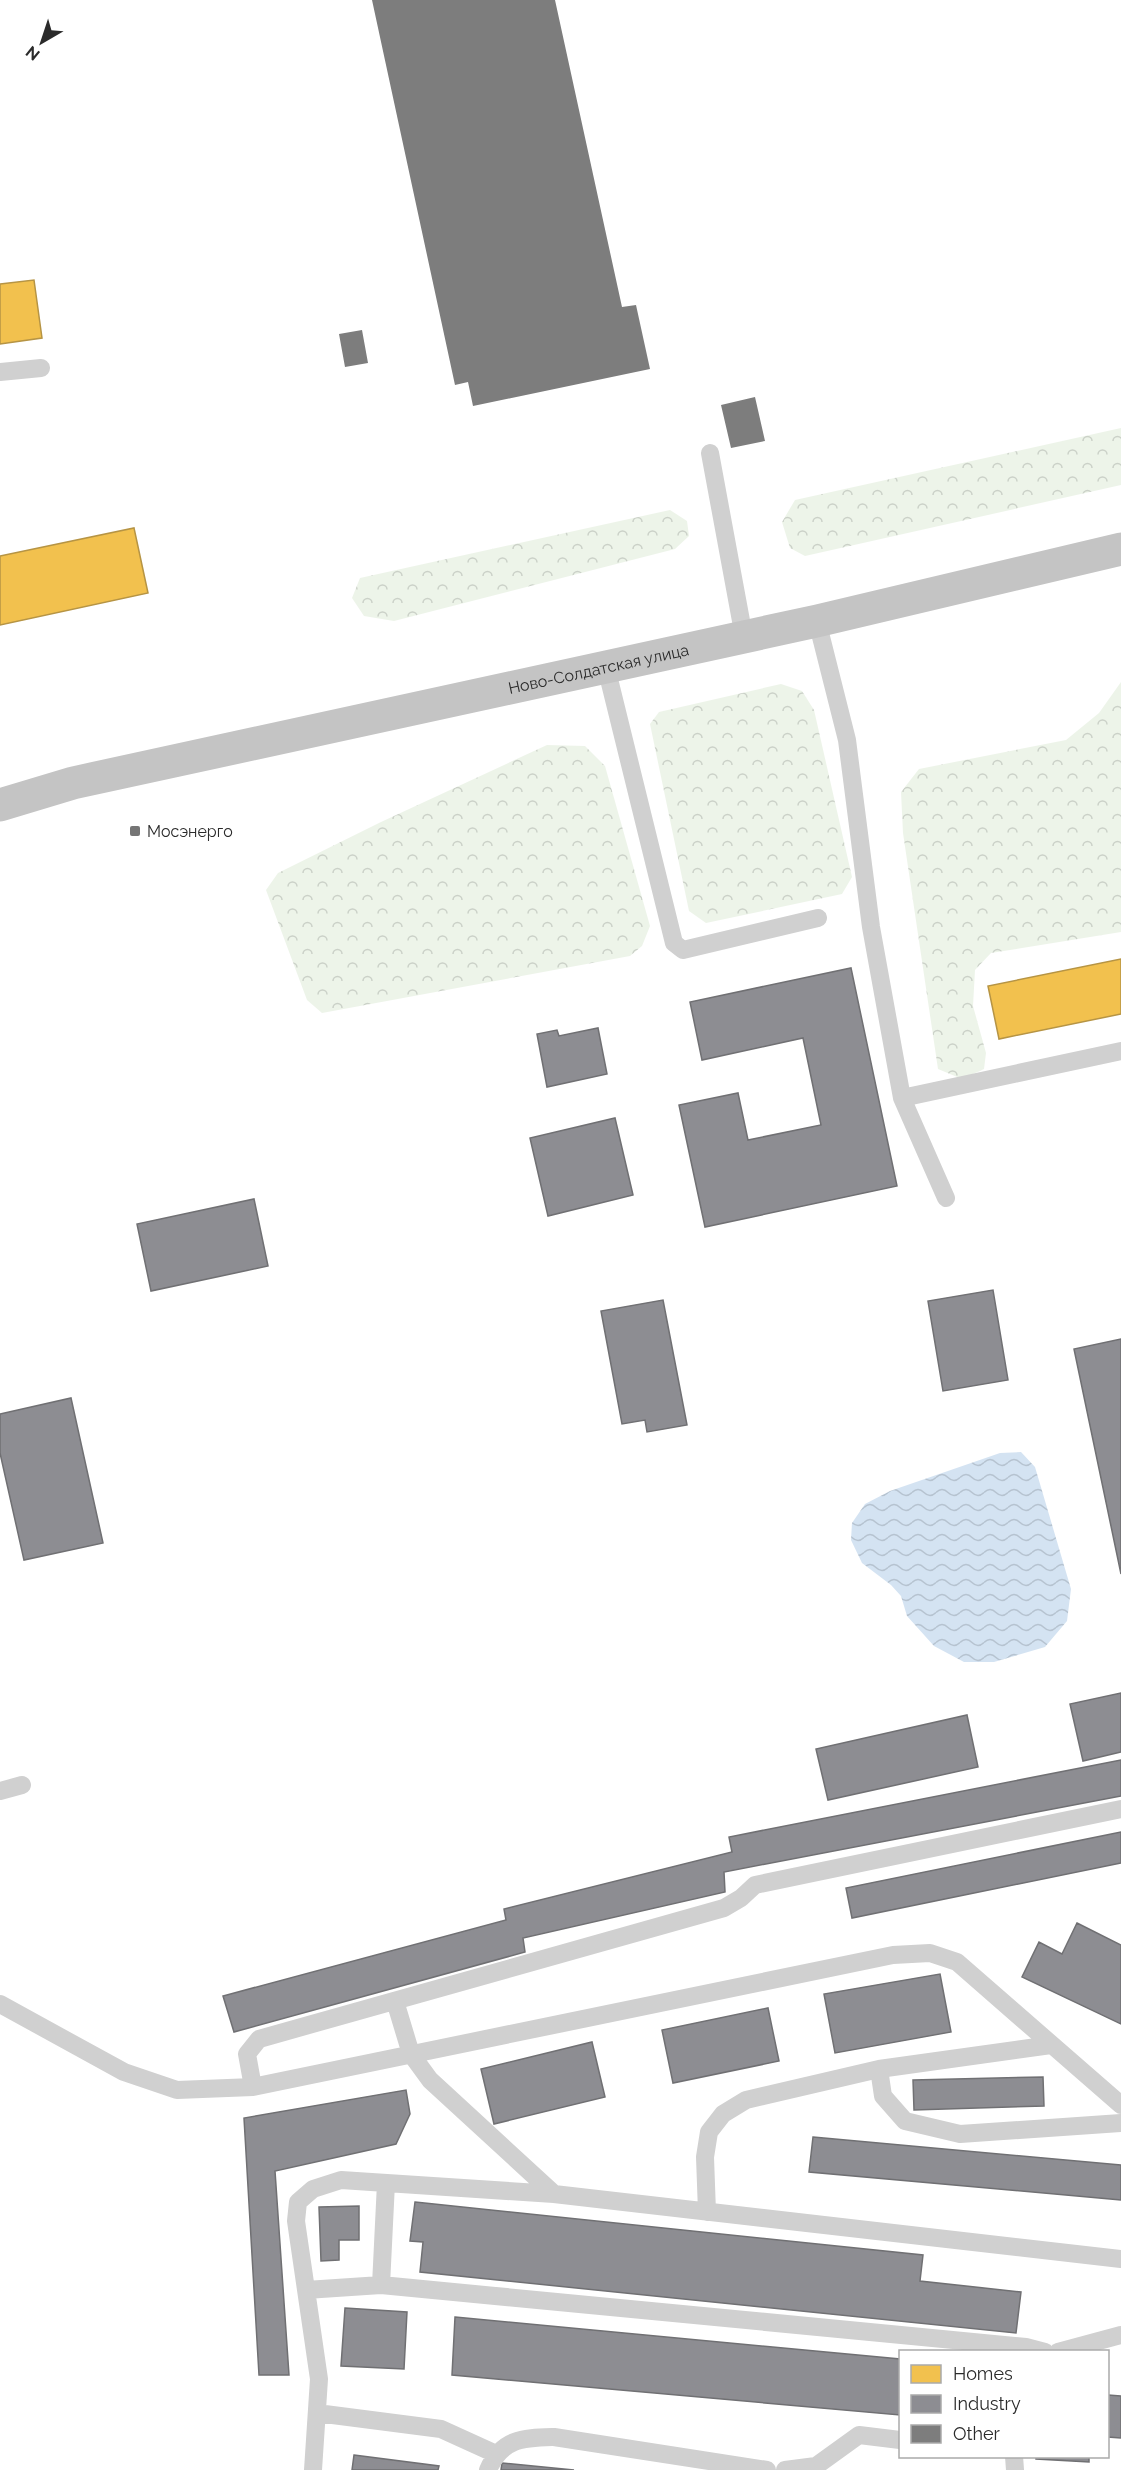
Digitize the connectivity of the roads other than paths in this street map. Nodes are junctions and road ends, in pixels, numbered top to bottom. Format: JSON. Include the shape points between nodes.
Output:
{"nodes":[{"id":1,"x":41,"y":368,"type":"dead end"},
{"id":2,"x":0,"y":372,"type":"edge"},
{"id":3,"x":710,"y":453,"type":"dead end"},
{"id":4,"x":1121,"y":549,"type":"edge"},
{"id":5,"x":817,"y":621,"type":"junction"},
{"id":6,"x":744,"y":637,"type":"junction"},
{"id":7,"x":606,"y":667,"type":"junction"},
{"id":8,"x":73,"y":783,"type":"junction"},
{"id":9,"x":0,"y":785,"type":"edge"},
{"id":10,"x":0,"y":805,"type":"edge"},
{"id":11,"x":818,"y":918,"type":"dead end"},
{"id":12,"x":1121,"y":1051,"type":"edge"},
{"id":13,"x":902,"y":1098,"type":"junction"},
{"id":14,"x":946,"y":1198,"type":"dead end"},
{"id":15,"x":22,"y":1785,"type":"dead end"},
{"id":16,"x":0,"y":1791,"type":"edge"},
{"id":17,"x":1121,"y":1809,"type":"edge"},
{"id":18,"x":395,"y":2001,"type":"junction"},
{"id":19,"x":0,"y":2004,"type":"edge"},
{"id":20,"x":1052,"y":2044,"type":"junction"},
{"id":21,"x":411,"y":2054,"type":"junction"},
{"id":22,"x":879,"y":2069,"type":"junction"},
{"id":23,"x":253,"y":2087,"type":"junction"},
{"id":24,"x":1121,"y":2105,"type":"edge"},
{"id":25,"x":1121,"y":2123,"type":"edge"},
{"id":26,"x":386,"y":2183,"type":"junction"},
{"id":27,"x":554,"y":2194,"type":"junction"},
{"id":28,"x":707,"y":2212,"type":"junction"},
{"id":29,"x":1121,"y":2259,"type":"edge"},
{"id":30,"x":381,"y":2285,"type":"junction"},
{"id":31,"x":306,"y":2290,"type":"junction"},
{"id":32,"x":1121,"y":2335,"type":"edge"},
{"id":33,"x":1035,"y":2350,"type":"edge"},
{"id":34,"x":1065,"y":2350,"type":"edge"},
{"id":35,"x":317,"y":2413,"type":"junction"},
{"id":36,"x":899,"y":2440,"type":"edge"},
{"id":37,"x":492,"y":2462,"type":"edge"},
{"id":38,"x":313,"y":2470,"type":"edge"},
{"id":39,"x":767,"y":2470,"type":"edge"},
{"id":40,"x":785,"y":2470,"type":"edge"}],
"edges":[{"from":1,"to":2,"type":"lane"},
{"from":3,"to":6,"type":"lane"},
{"from":4,"to":5,"type":"main road","name":"Ново-Солдатская улица"},
{"from":5,"to":6,"type":"main road","name":"Ново-Солдатская улица"},
{"from":5,"to":13,"type":"lane","via":[[847,740],[871,927]]},
{"from":6,"to":7,"type":"main road","name":"Ново-Солдатская улица"},
{"from":7,"to":8,"type":"main road","name":"Ново-Солдатская улица"},
{"from":7,"to":11,"type":"lane","via":[[674,944],[683,950]]},
{"from":8,"to":9,"type":"main road","name":"Ново-Солдатская улица"},
{"from":8,"to":10,"type":"main road","name":"Ново-Солдатская улица"},
{"from":12,"to":13,"type":"lane"},
{"from":13,"to":14,"type":"lane"},
{"from":15,"to":16,"type":"lane"},
{"from":17,"to":18,"type":"lane","via":[[755,1885],[724,1908]]},
{"from":18,"to":21,"type":"lane"},
{"from":18,"to":23,"type":"lane","via":[[259,2039],[247,2054]]},
{"from":19,"to":23,"type":"lane","via":[[124,2072],[177,2090]]},
{"from":20,"to":21,"type":"lane","via":[[957,1962],[930,1953],[893,1955]]},
{"from":20,"to":22,"type":"lane"},
{"from":20,"to":24,"type":"lane"},
{"from":21,"to":23,"type":"lane"},
{"from":21,"to":27,"type":"lane","via":[[430,2080]]},
{"from":22,"to":25,"type":"lane","via":[[883,2096],[905,2121],[960,2134]]},
{"from":22,"to":28,"type":"lane","via":[[746,2100],[723,2115],[709,2132],[705,2157]]},
{"from":26,"to":27,"type":"lane"},
{"from":26,"to":30,"type":"lane"},
{"from":26,"to":31,"type":"lane","via":[[341,2180],[313,2189],[298,2202],[296,2221]]},
{"from":27,"to":28,"type":"lane"},
{"from":28,"to":29,"type":"lane"},
{"from":30,"to":31,"type":"lane"},
{"from":30,"to":33,"type":"lane"},
{"from":31,"to":35,"type":"lane","via":[[319,2379]]},
{"from":32,"to":34,"type":"lane"},
{"from":35,"to":37,"type":"lane","via":[[441,2429]]},
{"from":35,"to":38,"type":"lane"},
{"from":36,"to":40,"type":"lane","via":[[859,2435],[816,2466]]},
{"from":37,"to":39,"type":"lane","via":[[520,2439],[554,2437]]}]}
